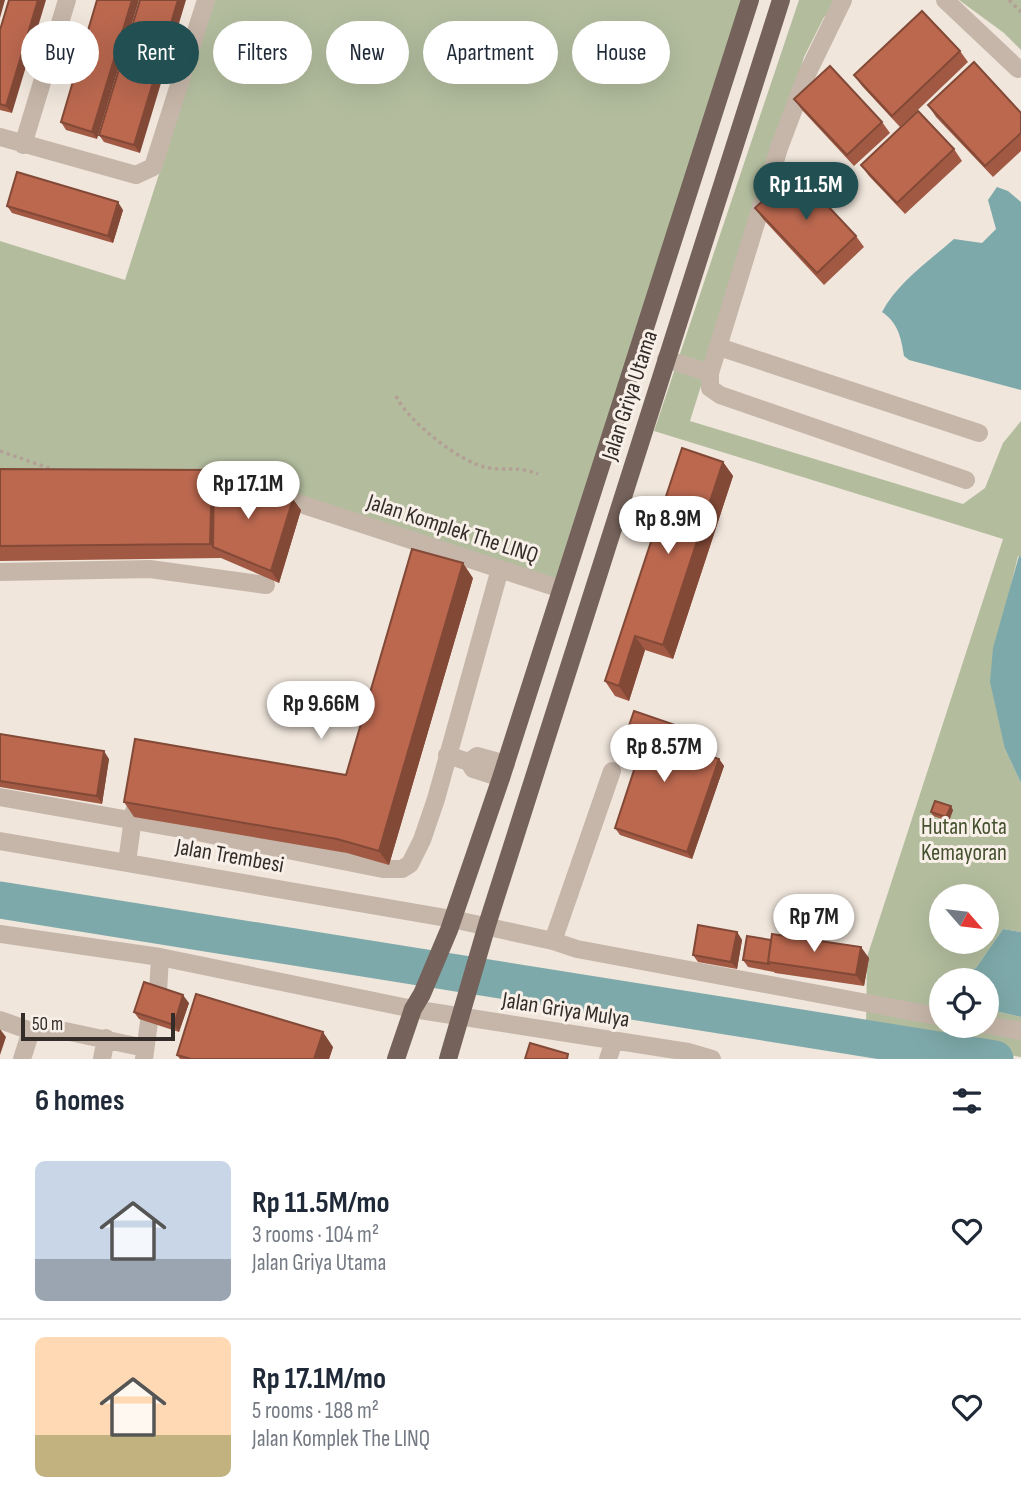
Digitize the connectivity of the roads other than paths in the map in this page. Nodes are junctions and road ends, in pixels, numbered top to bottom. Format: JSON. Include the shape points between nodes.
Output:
{"nodes":[{"id":1,"x":67,"y":0,"type":"edge"},
{"id":2,"x":206,"y":0,"type":"edge"},
{"id":3,"x":750,"y":0,"type":"edge"},
{"id":4,"x":781,"y":0,"type":"edge"},
{"id":5,"x":843,"y":0,"type":"edge"},
{"id":6,"x":945,"y":0,"type":"edge"},
{"id":7,"x":1018,"y":69,"type":"dead end"},
{"id":8,"x":0,"y":138,"type":"edge"},
{"id":9,"x":23,"y":145,"type":"junction"},
{"id":10,"x":719,"y":346,"type":"junction"},
{"id":11,"x":666,"y":359,"type":"junction"},
{"id":12,"x":710,"y":373,"type":"junction"},
{"id":13,"x":979,"y":433,"type":"dead end"},
{"id":14,"x":966,"y":480,"type":"dead end"},
{"id":15,"x":259,"y":490,"type":"edge"},
{"id":16,"x":499,"y":569,"type":"junction"},
{"id":17,"x":0,"y":572,"type":"edge"},
{"id":18,"x":266,"y":586,"type":"edge"},
{"id":19,"x":561,"y":589,"type":"junction"},
{"id":20,"x":447,"y":755,"type":"junction"},
{"id":21,"x":503,"y":771,"type":"junction"},
{"id":22,"x":612,"y":771,"type":"dead end"},
{"id":23,"x":136,"y":796,"type":"edge"},
{"id":24,"x":0,"y":797,"type":"edge"},
{"id":25,"x":132,"y":821,"type":"junction"},
{"id":26,"x":0,"y":841,"type":"edge"},
{"id":27,"x":127,"y":862,"type":"junction"},
{"id":28,"x":450,"y":924,"type":"junction"},
{"id":29,"x":486,"y":930,"type":"junction"},
{"id":30,"x":0,"y":934,"type":"edge"},
{"id":31,"x":553,"y":941,"type":"junction"},
{"id":32,"x":160,"y":957,"type":"junction"},
{"id":33,"x":158,"y":993,"type":"edge"},
{"id":34,"x":417,"y":1002,"type":"junction"},
{"id":35,"x":462,"y":1011,"type":"junction"},
{"id":36,"x":929,"y":1015,"type":"edge"},
{"id":37,"x":0,"y":1020,"type":"edge"},
{"id":38,"x":149,"y":1022,"type":"edge"},
{"id":39,"x":999,"y":1027,"type":"edge"},
{"id":40,"x":31,"y":1031,"type":"junction"},
{"id":41,"x":1021,"y":1031,"type":"edge"},
{"id":42,"x":106,"y":1038,"type":"junction"},
{"id":43,"x":614,"y":1041,"type":"junction"},
{"id":44,"x":145,"y":1054,"type":"edge"},
{"id":45,"x":22,"y":1059,"type":"edge"},
{"id":46,"x":102,"y":1059,"type":"edge"},
{"id":47,"x":396,"y":1059,"type":"edge"},
{"id":48,"x":448,"y":1059,"type":"edge"},
{"id":49,"x":608,"y":1059,"type":"edge"},
{"id":50,"x":712,"y":1059,"type":"edge"}],
"edges":[{"from":1,"to":9,"type":"street"},
{"from":2,"to":9,"type":"street","via":[[153,167],[136,175]]},
{"from":3,"to":19,"type":"main road","name":"Jalan Griya Utama"},
{"from":4,"to":11,"type":"main road","name":"Jalan Griya Utama"},
{"from":5,"to":10,"type":"street","via":[[807,74],[779,148]]},
{"from":6,"to":7,"type":"street"},
{"from":8,"to":9,"type":"street"},
{"from":10,"to":12,"type":"street"},
{"from":10,"to":13,"type":"street"},
{"from":11,"to":12,"type":"street"},
{"from":11,"to":29,"type":"main road","name":"Jalan Griya Utama"},
{"from":12,"to":14,"type":"street","via":[[710,388],[720,395]]},
{"from":15,"to":16,"type":"street","name":"Jalan Komplek The LINQ"},
{"from":16,"to":19,"type":"street","name":"Jalan Komplek The LINQ"},
{"from":16,"to":20,"type":"street"},
{"from":17,"to":18,"type":"street","via":[[150,569]]},
{"from":19,"to":21,"type":"main road","name":"Jalan Griya Utama"},
{"from":20,"to":21,"type":"street","via":[[469,762],[473,769]]},
{"from":20,"to":25,"type":"street","via":[[422,840],[410,864],[402,869]]},
{"from":21,"to":28,"type":"main road","name":"Jalan Griya Utama"},
{"from":22,"to":31,"type":"street"},
{"from":23,"to":25,"type":"street"},
{"from":24,"to":25,"type":"street"},
{"from":25,"to":27,"type":"street"},
{"from":26,"to":27,"type":"street","name":"Jalan Trembesi"},
{"from":27,"to":28,"type":"street","name":"Jalan Trembesi"},
{"from":28,"to":29,"type":"street"},
{"from":28,"to":34,"type":"main road","name":"Jalan Griya Utama"},
{"from":29,"to":31,"type":"street"},
{"from":29,"to":35,"type":"main road","name":"Jalan Griya Utama"},
{"from":30,"to":32,"type":"street","name":"Jalan Griya Mulya"},
{"from":31,"to":36,"type":"street"},
{"from":32,"to":33,"type":"street"},
{"from":32,"to":34,"type":"street","name":"Jalan Griya Mulya"},
{"from":34,"to":35,"type":"street","name":"Jalan Griya Mulya"},
{"from":34,"to":47,"type":"main road","name":"Jalan Griya Utama"},
{"from":35,"to":43,"type":"street","name":"Jalan Griya Mulya"},
{"from":35,"to":48,"type":"main road","name":"Jalan Griya Utama"},
{"from":37,"to":40,"type":"street"},
{"from":38,"to":44,"type":"street"},
{"from":39,"to":41,"type":"street"},
{"from":40,"to":42,"type":"street"},
{"from":40,"to":45,"type":"street"},
{"from":42,"to":44,"type":"street"},
{"from":42,"to":46,"type":"street"},
{"from":43,"to":49,"type":"street"},
{"from":43,"to":50,"type":"street","name":"Jalan Griya Mulya"}]}
